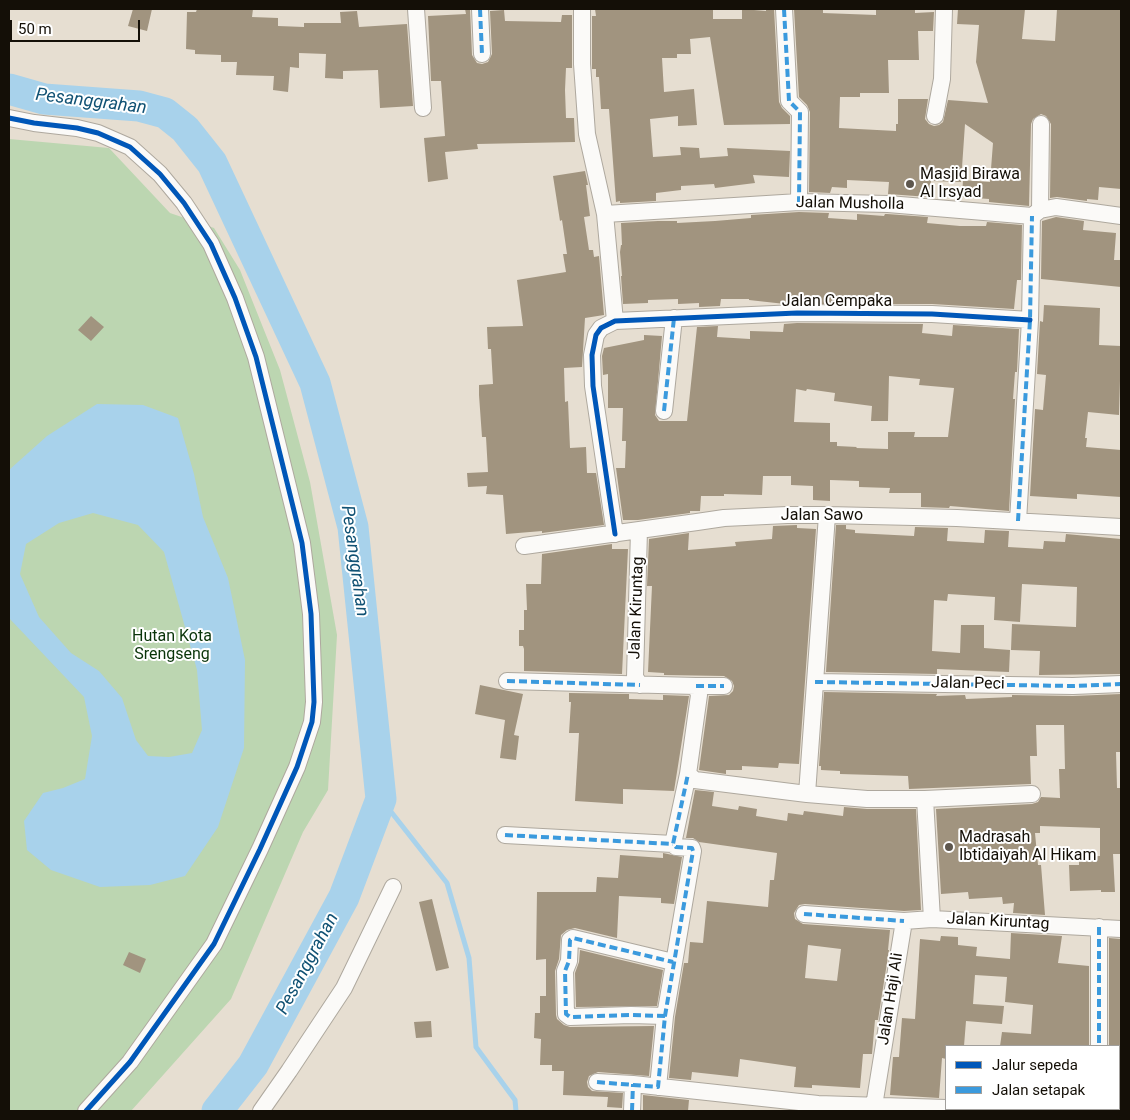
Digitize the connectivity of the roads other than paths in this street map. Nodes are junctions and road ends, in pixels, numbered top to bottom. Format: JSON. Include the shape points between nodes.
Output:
{"nodes":[{"id":1,"x":416,"y":9,"type":"edge"},
{"id":2,"x":480,"y":9,"type":"edge"},
{"id":3,"x":582,"y":9,"type":"edge"},
{"id":4,"x":784,"y":9,"type":"edge"},
{"id":5,"x":944,"y":9,"type":"edge"},
{"id":6,"x":482,"y":54,"type":"dead end"},
{"id":7,"x":423,"y":108,"type":"dead end"},
{"id":8,"x":935,"y":116,"type":"dead end"},
{"id":9,"x":9,"y":118,"type":"edge"},
{"id":10,"x":1041,"y":124,"type":"dead end"},
{"id":11,"x":799,"y":202,"type":"junction"},
{"id":12,"x":1036,"y":213,"type":"junction"},
{"id":13,"x":605,"y":214,"type":"junction"},
{"id":14,"x":1121,"y":216,"type":"edge"},
{"id":15,"x":674,"y":318,"type":"junction"},
{"id":16,"x":1030,"y":320,"type":"junction"},
{"id":17,"x":615,"y":321,"type":"junction"},
{"id":18,"x":664,"y":411,"type":"dead end"},
{"id":19,"x":827,"y":514,"type":"junction"},
{"id":20,"x":1018,"y":521,"type":"junction"},
{"id":21,"x":1121,"y":527,"type":"edge"},
{"id":22,"x":639,"y":530,"type":"junction"},
{"id":23,"x":614,"y":534,"type":"junction"},
{"id":24,"x":524,"y":546,"type":"dead end"},
{"id":25,"x":507,"y":681,"type":"dead end"},
{"id":26,"x":815,"y":682,"type":"junction"},
{"id":27,"x":1121,"y":684,"type":"edge"},
{"id":28,"x":640,"y":685,"type":"junction"},
{"id":29,"x":696,"y":686,"type":"junction"},
{"id":30,"x":724,"y":686,"type":"dead end"},
{"id":31,"x":688,"y":774,"type":"junction"},
{"id":32,"x":807,"y":794,"type":"junction"},
{"id":33,"x":1032,"y":794,"type":"dead end"},
{"id":34,"x":925,"y":799,"type":"junction"},
{"id":35,"x":505,"y":835,"type":"dead end"},
{"id":36,"x":673,"y":844,"type":"junction"},
{"id":37,"x":393,"y":887,"type":"dead end"},
{"id":38,"x":804,"y":914,"type":"dead end"},
{"id":39,"x":932,"y":919,"type":"junction"},
{"id":40,"x":904,"y":921,"type":"junction"},
{"id":41,"x":1098,"y":927,"type":"junction"},
{"id":42,"x":1121,"y":929,"type":"edge"},
{"id":43,"x":673,"y":962,"type":"junction"},
{"id":44,"x":664,"y":1016,"type":"junction"},
{"id":45,"x":1099,"y":1045,"type":"edge"},
{"id":46,"x":597,"y":1082,"type":"dead end"},
{"id":47,"x":634,"y":1084,"type":"junction"},
{"id":48,"x":658,"y":1087,"type":"junction"},
{"id":49,"x":874,"y":1106,"type":"junction"},
{"id":50,"x":818,"y":1108,"type":"edge"},
{"id":51,"x":945,"y":1108,"type":"edge"},
{"id":52,"x":1022,"y":1110,"type":"edge"},
{"id":53,"x":86,"y":1111,"type":"edge"},
{"id":54,"x":260,"y":1111,"type":"edge"},
{"id":55,"x":632,"y":1111,"type":"edge"},
{"id":56,"x":1066,"y":1111,"type":"edge"}],
"edges":[{"from":1,"to":7,"type":"street"},
{"from":2,"to":6,"type":"street"},
{"from":3,"to":13,"type":"street","via":[[587,134]]},
{"from":4,"to":11,"type":"street","via":[[789,101],[800,112]]},
{"from":5,"to":8,"type":"street","via":[[942,79]]},
{"from":9,"to":53,"type":"street","via":[[98,133],[130,147],[166,181],[211,244],[256,357],[302,543],[311,614],[312,722],[297,767],[260,849],[214,944],[130,1062]]},
{"from":10,"to":12,"type":"street"},
{"from":11,"to":12,"type":"street","name":"Jalan Musholla"},
{"from":11,"to":13,"type":"street","name":"Jalan Musholla"},
{"from":12,"to":14,"type":"street","name":"Jalan Musholla","via":[[1056,207]]},
{"from":12,"to":16,"type":"street"},
{"from":13,"to":17,"type":"street"},
{"from":15,"to":16,"type":"street","name":"Jalan Cempaka","via":[[797,313],[922,314]]},
{"from":15,"to":17,"type":"street","name":"Jalan Cempaka"},
{"from":15,"to":18,"type":"street"},
{"from":16,"to":20,"type":"street"},
{"from":17,"to":23,"type":"street","via":[[601,328],[596,335],[592,355],[594,395]]},
{"from":19,"to":20,"type":"street","name":"Jalan Sawo"},
{"from":19,"to":22,"type":"street","name":"Jalan Sawo","via":[[724,518]]},
{"from":19,"to":26,"type":"street"},
{"from":20,"to":21,"type":"street","name":"Jalan Sawo"},
{"from":22,"to":23,"type":"street","name":"Jalan Sawo"},
{"from":22,"to":28,"type":"street","name":"Jalan Kiruntag","via":[[635,677]]},
{"from":23,"to":24,"type":"street","name":"Jalan Sawo"},
{"from":25,"to":28,"type":"street"},
{"from":26,"to":27,"type":"street","name":"Jalan Peci"},
{"from":26,"to":32,"type":"street"},
{"from":28,"to":29,"type":"street"},
{"from":29,"to":30,"type":"street"},
{"from":29,"to":31,"type":"street","via":[[699,695]]},
{"from":31,"to":32,"type":"street","via":[[695,780]]},
{"from":31,"to":36,"type":"street"},
{"from":32,"to":34,"type":"street"},
{"from":33,"to":34,"type":"street"},
{"from":34,"to":39,"type":"street","name":"Jalan Kiruntag"},
{"from":35,"to":36,"type":"street"},
{"from":36,"to":43,"type":"street","via":[[694,851]]},
{"from":37,"to":54,"type":"street","via":[[344,988]]},
{"from":38,"to":40,"type":"street"},
{"from":39,"to":40,"type":"street"},
{"from":39,"to":41,"type":"street","name":"Jalan Kiruntag"},
{"from":40,"to":49,"type":"street","name":"Jalan Haji Ali"},
{"from":41,"to":42,"type":"street","name":"Jalan Kiruntag"},
{"from":41,"to":45,"type":"street"},
{"from":43,"to":44,"type":"street"},
{"from":43,"to":44,"type":"street","via":[[573,938],[570,940],[565,971],[566,1014],[570,1018]]},
{"from":44,"to":48,"type":"street"},
{"from":46,"to":47,"type":"street"},
{"from":47,"to":48,"type":"street"},
{"from":47,"to":55,"type":"street"},
{"from":48,"to":50,"type":"street"},
{"from":49,"to":50,"type":"street"},
{"from":49,"to":51,"type":"street"},
{"from":52,"to":56,"type":"street"}]}
